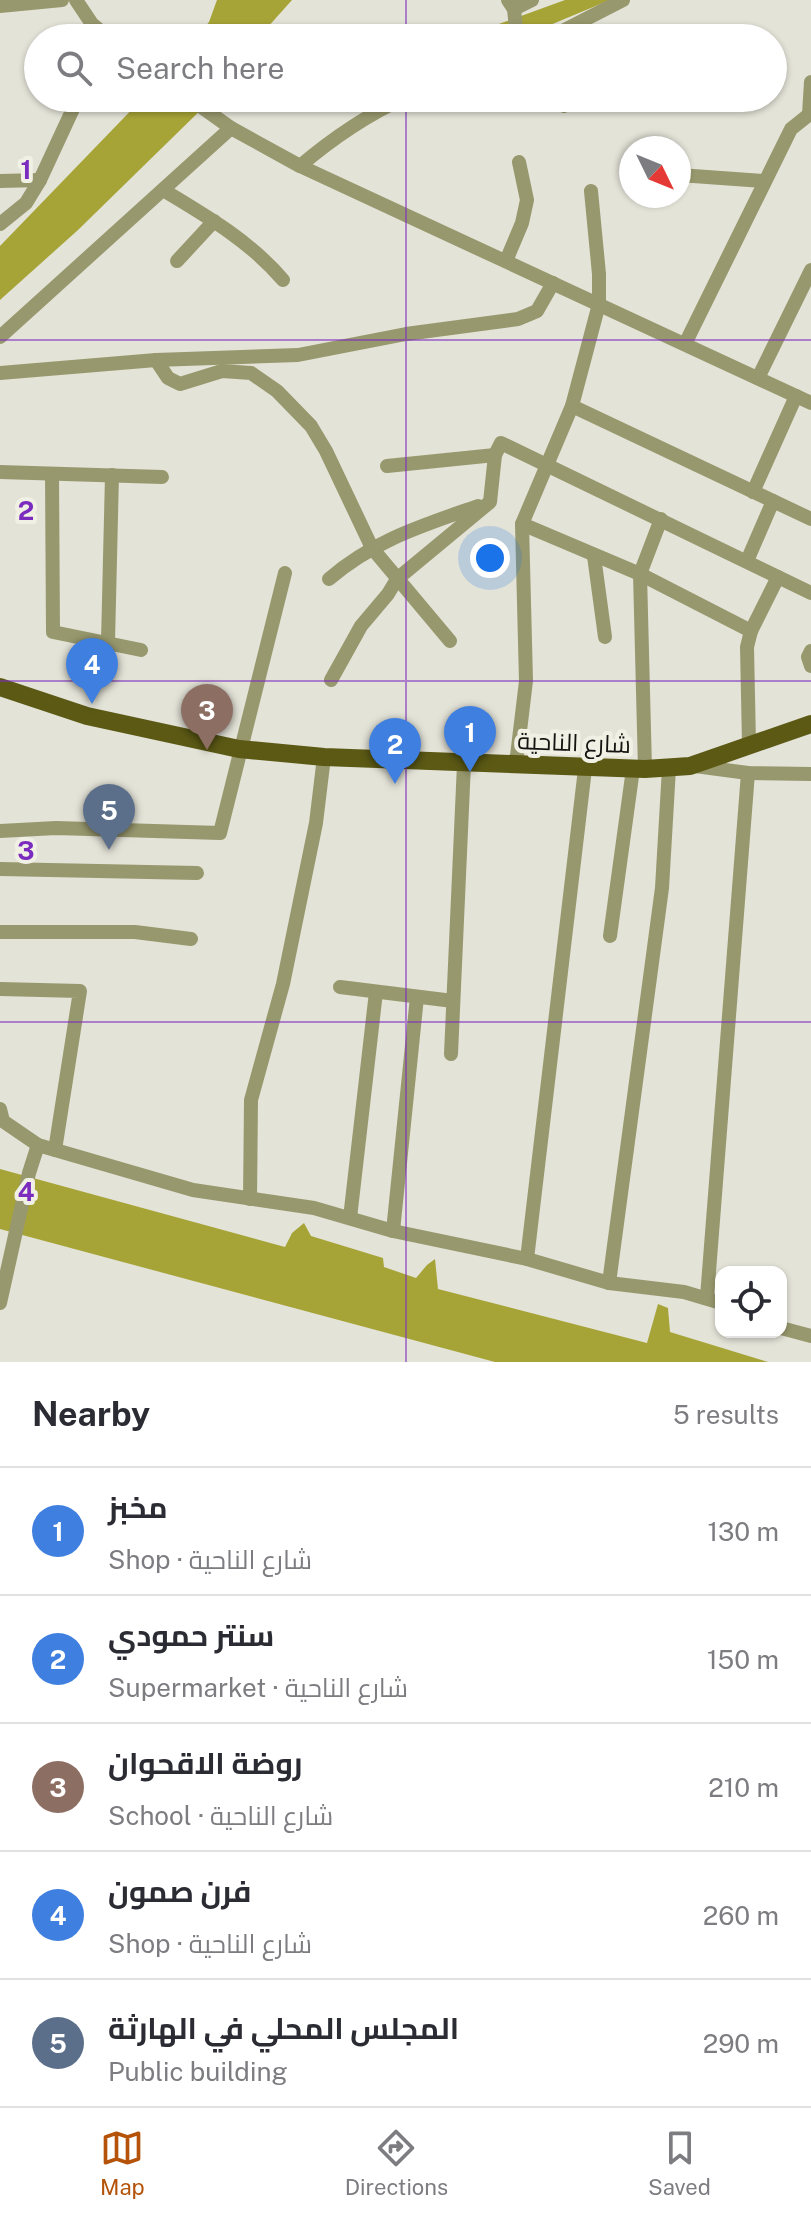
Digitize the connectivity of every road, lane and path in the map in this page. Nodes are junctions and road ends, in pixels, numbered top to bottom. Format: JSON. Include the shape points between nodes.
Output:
{"nodes":[{"id":1,"x":62,"y":0,"type":"edge"},
{"id":2,"x":76,"y":0,"type":"edge"},
{"id":3,"x":532,"y":0,"type":"edge"},
{"id":4,"x":623,"y":0,"type":"edge"},
{"id":5,"x":511,"y":5,"type":"edge"},
{"id":6,"x":0,"y":6,"type":"edge"},
{"id":7,"x":92,"y":24,"type":"edge"},
{"id":8,"x":576,"y":24,"type":"edge"},
{"id":9,"x":811,"y":82,"type":"edge"},
{"id":10,"x":72,"y":112,"type":"edge"},
{"id":11,"x":209,"y":112,"type":"edge"},
{"id":12,"x":373,"y":112,"type":"edge"},
{"id":13,"x":810,"y":114,"type":"edge"},
{"id":14,"x":231,"y":128,"type":"junction"},
{"id":15,"x":519,"y":162,"type":"dead end"},
{"id":16,"x":300,"y":166,"type":"junction"},
{"id":17,"x":691,"y":176,"type":"edge"},
{"id":18,"x":40,"y":180,"type":"junction"},
{"id":19,"x":0,"y":181,"type":"edge"},
{"id":20,"x":763,"y":181,"type":"junction"},
{"id":21,"x":163,"y":190,"type":"junction"},
{"id":22,"x":591,"y":191,"type":"dead end"},
{"id":23,"x":214,"y":221,"type":"junction"},
{"id":24,"x":0,"y":224,"type":"edge"},
{"id":25,"x":177,"y":261,"type":"dead end"},
{"id":26,"x":506,"y":261,"type":"junction"},
{"id":27,"x":811,"y":270,"type":"edge"},
{"id":28,"x":283,"y":280,"type":"dead end"},
{"id":29,"x":553,"y":283,"type":"junction"},
{"id":30,"x":599,"y":304,"type":"junction"},
{"id":31,"x":0,"y":337,"type":"edge"},
{"id":32,"x":685,"y":344,"type":"junction"},
{"id":33,"x":156,"y":360,"type":"junction"},
{"id":34,"x":0,"y":373,"type":"edge"},
{"id":35,"x":758,"y":378,"type":"junction"},
{"id":36,"x":796,"y":396,"type":"junction"},
{"id":37,"x":811,"y":403,"type":"edge"},
{"id":38,"x":572,"y":406,"type":"junction"},
{"id":39,"x":495,"y":455,"type":"junction"},
{"id":40,"x":549,"y":464,"type":"junction"},
{"id":41,"x":387,"y":466,"type":"dead end"},
{"id":42,"x":0,"y":472,"type":"edge"},
{"id":43,"x":52,"y":474,"type":"junction"},
{"id":44,"x":112,"y":475,"type":"junction"},
{"id":45,"x":162,"y":477,"type":"dead end"},
{"id":46,"x":753,"y":492,"type":"junction"},
{"id":47,"x":773,"y":501,"type":"junction"},
{"id":48,"x":490,"y":502,"type":"junction"},
{"id":49,"x":661,"y":519,"type":"junction"},
{"id":50,"x":811,"y":519,"type":"edge"},
{"id":51,"x":522,"y":524,"type":"junction"},
{"id":52,"x":372,"y":548,"type":"junction"},
{"id":53,"x":594,"y":556,"type":"junction"},
{"id":54,"x":747,"y":561,"type":"junction"},
{"id":55,"x":285,"y":573,"type":"dead end"},
{"id":56,"x":640,"y":574,"type":"junction"},
{"id":57,"x":778,"y":577,"type":"junction"},
{"id":58,"x":329,"y":579,"type":"dead end"},
{"id":59,"x":397,"y":579,"type":"junction"},
{"id":60,"x":811,"y":593,"type":"edge"},
{"id":61,"x":751,"y":631,"type":"junction"},
{"id":62,"x":605,"y":637,"type":"dead end"},
{"id":63,"x":450,"y":641,"type":"dead end"},
{"id":64,"x":108,"y":642,"type":"junction"},
{"id":65,"x":141,"y":650,"type":"dead end"},
{"id":66,"x":811,"y":651,"type":"edge"},
{"id":67,"x":811,"y":666,"type":"edge"},
{"id":68,"x":331,"y":680,"type":"dead end"},
{"id":69,"x":0,"y":687,"type":"edge"},
{"id":70,"x":811,"y":724,"type":"edge"},
{"id":71,"x":749,"y":744,"type":"junction"},
{"id":72,"x":239,"y":749,"type":"junction"},
{"id":73,"x":324,"y":757,"type":"junction"},
{"id":74,"x":464,"y":764,"type":"junction"},
{"id":75,"x":516,"y":764,"type":"junction"},
{"id":76,"x":690,"y":766,"type":"junction"},
{"id":77,"x":669,"y":768,"type":"junction"},
{"id":78,"x":585,"y":769,"type":"junction"},
{"id":79,"x":639,"y":769,"type":"junction"},
{"id":80,"x":748,"y":773,"type":"junction"},
{"id":81,"x":811,"y":774,"type":"edge"},
{"id":82,"x":0,"y":831,"type":"edge"},
{"id":83,"x":0,"y":869,"type":"edge"},
{"id":84,"x":197,"y":873,"type":"dead end"},
{"id":85,"x":0,"y":932,"type":"edge"},
{"id":86,"x":610,"y":936,"type":"dead end"},
{"id":87,"x":191,"y":939,"type":"dead end"},
{"id":88,"x":340,"y":987,"type":"dead end"},
{"id":89,"x":0,"y":989,"type":"edge"},
{"id":90,"x":376,"y":992,"type":"junction"},
{"id":91,"x":417,"y":997,"type":"junction"},
{"id":92,"x":453,"y":1001,"type":"junction"},
{"id":93,"x":451,"y":1054,"type":"dead end"},
{"id":94,"x":0,"y":1109,"type":"edge"},
{"id":95,"x":38,"y":1145,"type":"junction"},
{"id":96,"x":55,"y":1150,"type":"junction"},
{"id":97,"x":250,"y":1199,"type":"junction"},
{"id":98,"x":350,"y":1218,"type":"junction"},
{"id":99,"x":393,"y":1231,"type":"junction"},
{"id":100,"x":527,"y":1259,"type":"junction"},
{"id":101,"x":609,"y":1283,"type":"junction"},
{"id":102,"x":714,"y":1300,"type":"edge"},
{"id":103,"x":0,"y":1303,"type":"edge"},
{"id":104,"x":787,"y":1330,"type":"edge"},
{"id":105,"x":811,"y":1336,"type":"edge"}],
"edges":[{"from":1,"to":6,"type":"street"},
{"from":2,"to":7,"type":"street"},
{"from":3,"to":5,"type":"street"},
{"from":4,"to":8,"type":"street"},
{"from":9,"to":13,"type":"street"},
{"from":10,"to":18,"type":"street"},
{"from":11,"to":14,"type":"street"},
{"from":12,"to":16,"type":"street"},
{"from":13,"to":20,"type":"street","via":[[791,129]]},
{"from":14,"to":16,"type":"street"},
{"from":14,"to":21,"type":"street"},
{"from":15,"to":26,"type":"street","via":[[527,200]]},
{"from":16,"to":26,"type":"street"},
{"from":17,"to":20,"type":"street"},
{"from":18,"to":19,"type":"street"},
{"from":18,"to":24,"type":"street","via":[[26,203]]},
{"from":20,"to":32,"type":"street"},
{"from":21,"to":23,"type":"street"},
{"from":21,"to":31,"type":"street"},
{"from":22,"to":30,"type":"street"},
{"from":23,"to":25,"type":"street"},
{"from":23,"to":28,"type":"street","via":[[264,258]]},
{"from":26,"to":29,"type":"street"},
{"from":27,"to":35,"type":"street"},
{"from":29,"to":30,"type":"street"},
{"from":29,"to":33,"type":"street","via":[[537,311],[518,319],[298,355]]},
{"from":30,"to":32,"type":"street"},
{"from":30,"to":38,"type":"street"},
{"from":32,"to":35,"type":"street"},
{"from":33,"to":34,"type":"street"},
{"from":33,"to":52,"type":"street","via":[[168,378],[180,384],[222,371],[251,373],[277,391],[311,426]]},
{"from":35,"to":36,"type":"street"},
{"from":36,"to":37,"type":"street"},
{"from":36,"to":46,"type":"street"},
{"from":38,"to":40,"type":"street"},
{"from":38,"to":46,"type":"street"},
{"from":39,"to":40,"type":"street","via":[[501,443]]},
{"from":39,"to":41,"type":"street"},
{"from":39,"to":48,"type":"street"},
{"from":40,"to":49,"type":"street"},
{"from":40,"to":51,"type":"street"},
{"from":42,"to":43,"type":"street"},
{"from":43,"to":44,"type":"street"},
{"from":43,"to":64,"type":"street","via":[[53,632]]},
{"from":44,"to":45,"type":"street"},
{"from":44,"to":64,"type":"street"},
{"from":46,"to":47,"type":"street"},
{"from":47,"to":50,"type":"street"},
{"from":47,"to":54,"type":"street"},
{"from":48,"to":52,"type":"street","via":[[399,533]]},
{"from":48,"to":59,"type":"street"},
{"from":49,"to":54,"type":"street"},
{"from":49,"to":56,"type":"street"},
{"from":51,"to":53,"type":"street"},
{"from":51,"to":75,"type":"street","via":[[526,681]]},
{"from":52,"to":58,"type":"street"},
{"from":52,"to":59,"type":"street"},
{"from":53,"to":56,"type":"street"},
{"from":53,"to":62,"type":"street"},
{"from":54,"to":57,"type":"street"},
{"from":55,"to":72,"type":"street"},
{"from":56,"to":61,"type":"street"},
{"from":56,"to":79,"type":"street"},
{"from":57,"to":60,"type":"street"},
{"from":57,"to":61,"type":"street"},
{"from":59,"to":63,"type":"street"},
{"from":59,"to":68,"type":"street","via":[[361,626]]},
{"from":61,"to":71,"type":"street"},
{"from":64,"to":65,"type":"street"},
{"from":66,"to":67,"type":"street"},
{"from":69,"to":72,"type":"main road","name":"شارع الناحية","via":[[87,716]]},
{"from":70,"to":71,"type":"main road","name":"شارع الناحية"},
{"from":71,"to":76,"type":"main road","name":"شارع الناحية"},
{"from":72,"to":73,"type":"main road","name":"شارع الناحية"},
{"from":72,"to":82,"type":"street","via":[[220,833]]},
{"from":73,"to":74,"type":"main road","name":"شارع الناحية"},
{"from":73,"to":97,"type":"street","via":[[283,984],[251,1100]]},
{"from":74,"to":75,"type":"main road","name":"شارع الناحية"},
{"from":74,"to":92,"type":"street"},
{"from":75,"to":78,"type":"main road","name":"شارع الناحية"},
{"from":76,"to":77,"type":"main road","name":"شارع الناحية"},
{"from":76,"to":80,"type":"street"},
{"from":77,"to":79,"type":"main road","name":"شارع الناحية"},
{"from":77,"to":101,"type":"street","via":[[662,888]]},
{"from":78,"to":79,"type":"main road","name":"شارع الناحية"},
{"from":78,"to":100,"type":"street"},
{"from":79,"to":86,"type":"street"},
{"from":80,"to":81,"type":"street"},
{"from":80,"to":102,"type":"street"},
{"from":83,"to":84,"type":"street"},
{"from":85,"to":87,"type":"street","via":[[135,932]]},
{"from":88,"to":90,"type":"street"},
{"from":89,"to":96,"type":"street","via":[[80,991]]},
{"from":90,"to":91,"type":"street"},
{"from":90,"to":98,"type":"street"},
{"from":91,"to":92,"type":"street"},
{"from":91,"to":99,"type":"street"},
{"from":92,"to":93,"type":"street"},
{"from":94,"to":95,"type":"street","via":[[3,1121]]},
{"from":95,"to":96,"type":"street"},
{"from":95,"to":103,"type":"street"},
{"from":96,"to":97,"type":"street","via":[[193,1190]]},
{"from":97,"to":98,"type":"street"},
{"from":98,"to":99,"type":"street"},
{"from":99,"to":100,"type":"street"},
{"from":100,"to":101,"type":"street"},
{"from":101,"to":102,"type":"street"},
{"from":104,"to":105,"type":"street"}]}
